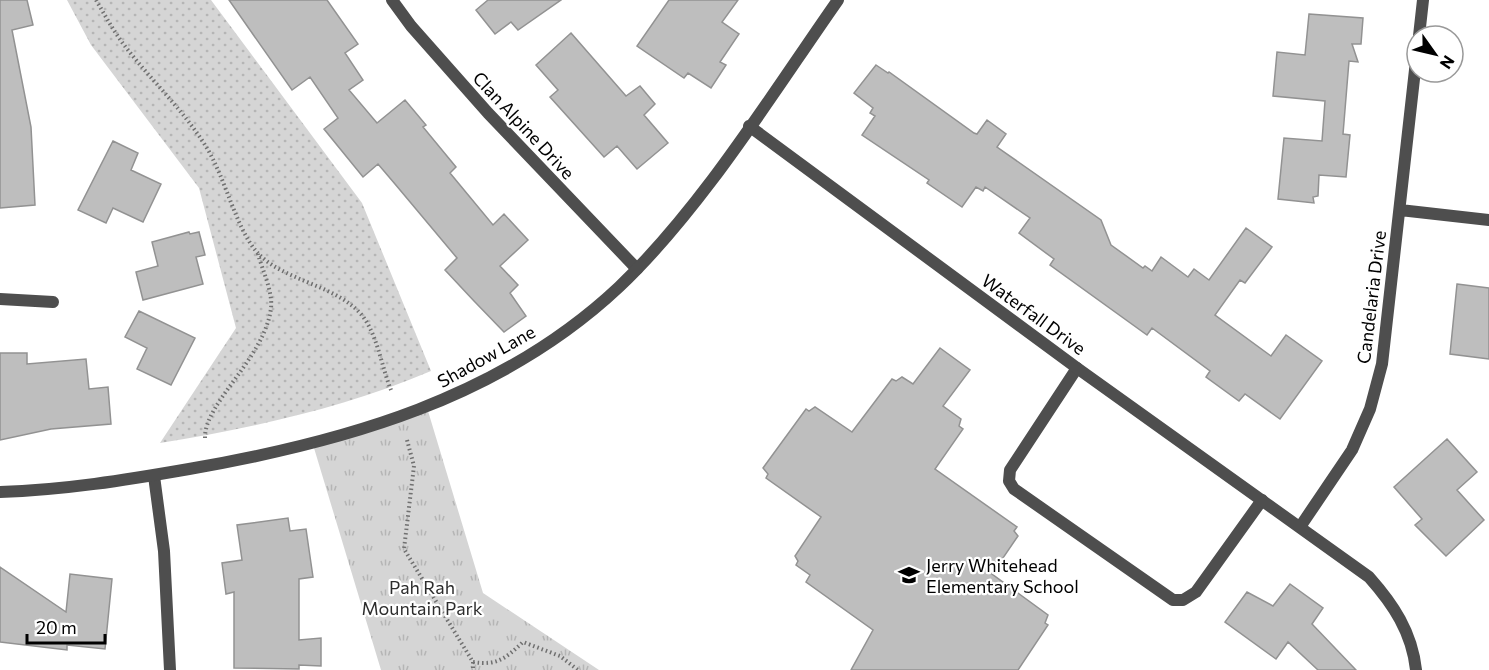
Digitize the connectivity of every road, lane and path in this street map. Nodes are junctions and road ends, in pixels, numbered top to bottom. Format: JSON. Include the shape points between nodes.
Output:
{"nodes":[{"id":1,"x":96,"y":0,"type":"edge"},
{"id":2,"x":392,"y":0,"type":"edge"},
{"id":3,"x":838,"y":0,"type":"edge"},
{"id":4,"x":1423,"y":0,"type":"edge"},
{"id":5,"x":1420,"y":24,"type":"edge"},
{"id":6,"x":1414,"y":84,"type":"edge"},
{"id":7,"x":749,"y":126,"type":"junction"},
{"id":8,"x":1400,"y":210,"type":"junction"},
{"id":9,"x":1489,"y":220,"type":"edge"},
{"id":10,"x":258,"y":253,"type":"junction"},
{"id":11,"x":637,"y":269,"type":"junction"},
{"id":12,"x":0,"y":299,"type":"edge"},
{"id":13,"x":53,"y":302,"type":"dead end"},
{"id":14,"x":1077,"y":368,"type":"junction"},
{"id":15,"x":391,"y":390,"type":"dead end"},
{"id":16,"x":205,"y":438,"type":"dead end"},
{"id":17,"x":407,"y":440,"type":"dead end"},
{"id":18,"x":154,"y":476,"type":"junction"},
{"id":19,"x":0,"y":492,"type":"edge"},
{"id":20,"x":1262,"y":500,"type":"junction"},
{"id":21,"x":1300,"y":527,"type":"junction"},
{"id":22,"x":473,"y":662,"type":"junction"},
{"id":23,"x":170,"y":670,"type":"edge"},
{"id":24,"x":473,"y":670,"type":"edge"},
{"id":25,"x":578,"y":670,"type":"edge"},
{"id":26,"x":1416,"y":670,"type":"edge"}],
"edges":[{"from":1,"to":10,"type":"path","via":[[127,50],[189,120],[206,146]]},
{"from":2,"to":11,"type":"street","name":"Clan Alpine Drive","via":[[488,113]]},
{"from":3,"to":7,"type":"street","name":"Shadow Lane"},
{"from":4,"to":5,"type":"street"},
{"from":6,"to":8,"type":"street","name":"Candelaria Drive"},
{"from":7,"to":11,"type":"street","name":"Shadow Lane","via":[[670,233]]},
{"from":7,"to":14,"type":"street","name":"Waterfall Drive"},
{"from":8,"to":9,"type":"street"},
{"from":8,"to":21,"type":"street","name":"Candelaria Drive","via":[[1382,364],[1370,409],[1352,450]]},
{"from":10,"to":15,"type":"path","via":[[353,306],[365,319]]},
{"from":10,"to":16,"type":"path","via":[[271,305],[265,334],[210,416]]},
{"from":11,"to":18,"type":"street","name":"Shadow Lane","via":[[573,326],[519,363],[416,413],[318,443]]},
{"from":12,"to":13,"type":"street"},
{"from":14,"to":20,"type":"street","name":"Waterfall Drive"},
{"from":14,"to":20,"type":"street","via":[[1010,470],[1009,481],[1014,489],[1173,600],[1183,600],[1196,592]]},
{"from":17,"to":22,"type":"path","via":[[414,466],[404,549]]},
{"from":18,"to":19,"type":"street","name":"Shadow Lane","via":[[66,490]]},
{"from":18,"to":23,"type":"street","via":[[164,551]]},
{"from":20,"to":21,"type":"street","name":"Waterfall Drive"},
{"from":21,"to":26,"type":"street","name":"Waterfall Drive","via":[[1369,577],[1390,600],[1405,627]]},
{"from":22,"to":24,"type":"path"},
{"from":22,"to":25,"type":"path","via":[[501,662],[523,642],[560,656]]}]}
